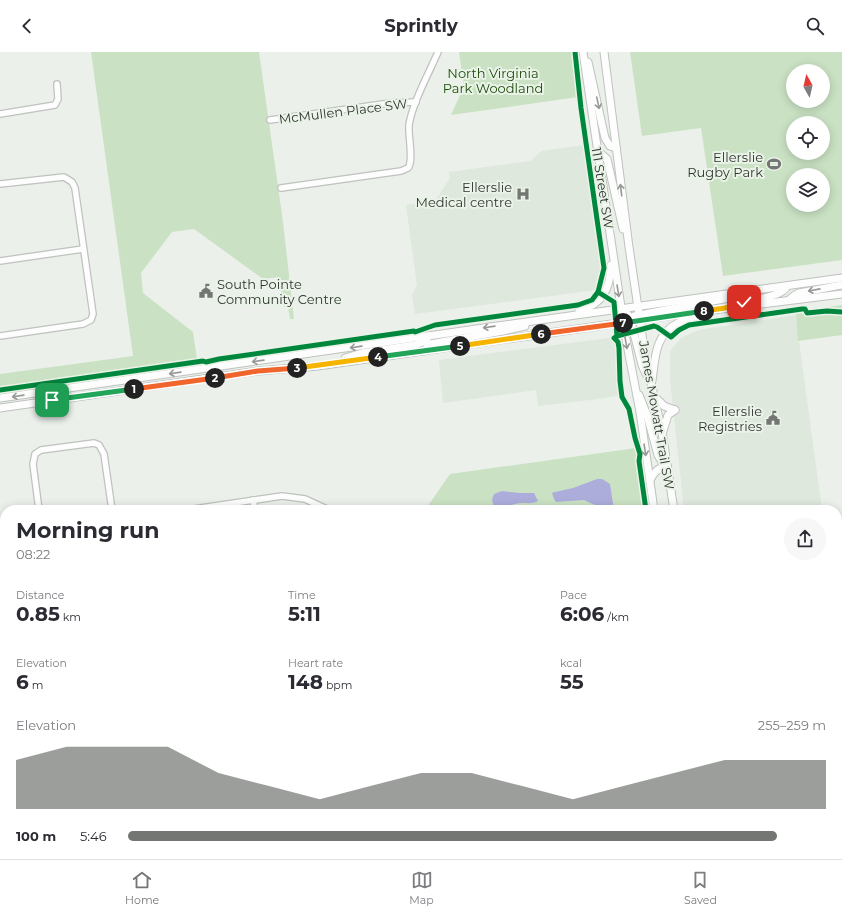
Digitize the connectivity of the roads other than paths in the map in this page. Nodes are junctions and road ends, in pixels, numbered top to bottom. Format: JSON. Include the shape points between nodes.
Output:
{"nodes":[{"id":1,"x":438,"y":52,"type":"edge"},
{"id":2,"x":584,"y":52,"type":"edge"},
{"id":3,"x":604,"y":52,"type":"edge"},
{"id":4,"x":56,"y":84,"type":"dead end"},
{"id":5,"x":416,"y":102,"type":"junction"},
{"id":6,"x":0,"y":114,"type":"edge"},
{"id":7,"x":270,"y":120,"type":"dead end"},
{"id":8,"x":616,"y":148,"type":"junction"},
{"id":9,"x":598,"y":151,"type":"junction"},
{"id":10,"x":0,"y":184,"type":"edge"},
{"id":11,"x":281,"y":188,"type":"dead end"},
{"id":12,"x":612,"y":245,"type":"junction"},
{"id":13,"x":628,"y":246,"type":"junction"},
{"id":14,"x":83,"y":249,"type":"junction"},
{"id":15,"x":0,"y":261,"type":"edge"},
{"id":16,"x":842,"y":278,"type":"edge"},
{"id":17,"x":842,"y":285,"type":"edge"},
{"id":18,"x":787,"y":286,"type":"junction"},
{"id":19,"x":635,"y":288,"type":"junction"},
{"id":20,"x":761,"y":290,"type":"junction"},
{"id":21,"x":842,"y":294,"type":"edge"},
{"id":22,"x":790,"y":300,"type":"junction"},
{"id":23,"x":638,"y":307,"type":"junction"},
{"id":24,"x":725,"y":308,"type":"junction"},
{"id":25,"x":621,"y":309,"type":"junction"},
{"id":26,"x":714,"y":310,"type":"junction"},
{"id":27,"x":556,"y":318,"type":"junction"},
{"id":28,"x":639,"y":318,"type":"junction"},
{"id":29,"x":540,"y":320,"type":"junction"},
{"id":30,"x":631,"y":320,"type":"junction"},
{"id":31,"x":623,"y":323,"type":"junction"},
{"id":32,"x":0,"y":336,"type":"edge"},
{"id":33,"x":429,"y":336,"type":"junction"},
{"id":34,"x":424,"y":351,"type":"junction"},
{"id":35,"x":318,"y":366,"type":"junction"},
{"id":36,"x":634,"y":384,"type":"junction"},
{"id":37,"x":652,"y":385,"type":"junction"},
{"id":38,"x":654,"y":396,"type":"junction"},
{"id":39,"x":0,"y":398,"type":"edge"},
{"id":40,"x":0,"y":408,"type":"edge"},
{"id":41,"x":662,"y":432,"type":"junction"},
{"id":42,"x":667,"y":466,"type":"junction"},
{"id":43,"x":650,"y":482,"type":"junction"},
{"id":44,"x":253,"y":500,"type":"junction"},
{"id":45,"x":38,"y":505,"type":"edge"},
{"id":46,"x":111,"y":505,"type":"edge"},
{"id":47,"x":220,"y":505,"type":"edge"},
{"id":48,"x":254,"y":505,"type":"edge"},
{"id":49,"x":319,"y":505,"type":"edge"},
{"id":50,"x":653,"y":505,"type":"edge"},
{"id":51,"x":673,"y":505,"type":"edge"}],
"edges":[{"from":1,"to":5,"type":"street"},
{"from":2,"to":8,"type":"main road","one_way":true,"via":[[591,70],[605,138],[610,146]]},
{"from":2,"to":9,"type":"main road","name":"111 Street SW"},
{"from":3,"to":8,"type":"main road","name":"111 Street SW"},
{"from":4,"to":6,"type":"street","via":[[58,99],[55,105]]},
{"from":5,"to":7,"type":"street","name":"McMullen Place SW","via":[[390,103]]},
{"from":5,"to":11,"type":"street","via":[[409,127],[411,164],[406,169]]},
{"from":13,"to":8,"type":"main road","name":"111 Street SW","one_way":true},
{"from":9,"to":12,"type":"main road","name":"111 Street SW"},
{"from":9,"to":13,"type":"main road","via":[[607,159]]},
{"from":10,"to":14,"type":"street","via":[[61,177],[70,179],[75,188]]},
{"from":12,"to":25,"type":"main road","name":"111 Street SW","one_way":true},
{"from":12,"to":27,"type":"main road","via":[[611,274],[600,300],[586,309]]},
{"from":13,"to":19,"type":"main road","name":"111 Street SW"},
{"from":14,"to":15,"type":"street"},
{"from":14,"to":32,"type":"street","via":[[92,311],[91,320],[82,324]]},
{"from":16,"to":18,"type":"main road"},
{"from":17,"to":22,"type":"main road","one_way":true,"via":[[799,293]]},
{"from":18,"to":20,"type":"main road"},
{"from":18,"to":24,"type":"main road","via":[[782,293]]},
{"from":19,"to":20,"type":"main road","via":[[639,298],[647,301]]},
{"from":19,"to":23,"type":"main road","name":"111 Street SW"},
{"from":20,"to":23,"type":"main road"},
{"from":20,"to":28,"type":"main road"},
{"from":21,"to":22,"type":"main road"},
{"from":22,"to":24,"type":"main road"},
{"from":23,"to":25,"type":"main road"},
{"from":23,"to":28,"type":"main road","name":"111 Street SW"},
{"from":24,"to":26,"type":"main road"},
{"from":25,"to":27,"type":"main road"},
{"from":25,"to":30,"type":"main road"},
{"from":25,"to":31,"type":"main road","name":"111 Street SW"},
{"from":26,"to":28,"type":"main road"},
{"from":26,"to":37,"type":"main road","via":[[678,322],[660,338]]},
{"from":27,"to":29,"type":"main road"},
{"from":28,"to":30,"type":"main road"},
{"from":28,"to":37,"type":"main road","name":"James Mowatt Trail SW"},
{"from":29,"to":33,"type":"main road","one_way":true},
{"from":29,"to":34,"type":"main road","via":[[522,327],[430,344]]},
{"from":30,"to":31,"type":"main road"},
{"from":30,"to":37,"type":"main road","via":[[642,365]]},
{"from":31,"to":34,"type":"main road"},
{"from":31,"to":36,"type":"main road","name":"James Mowatt Trail SW","one_way":true},
{"from":33,"to":35,"type":"main road","via":[[415,345],[362,354]]},
{"from":33,"to":39,"type":"main road","one_way":true},
{"from":34,"to":35,"type":"main road"},
{"from":35,"to":40,"type":"main road","via":[[258,371]]},
{"from":36,"to":42,"type":"main road","via":[[647,415],[658,455]]},
{"from":36,"to":43,"type":"main road","name":"James Mowatt Trail SW","one_way":true},
{"from":37,"to":38,"type":"main road","name":"James Mowatt Trail SW"},
{"from":38,"to":41,"type":"main road","name":"James Mowatt Trail SW"},
{"from":38,"to":41,"type":"main road","via":[[664,406],[675,410],[668,415]]},
{"from":41,"to":42,"type":"main road","name":"James Mowatt Trail SW"},
{"from":42,"to":43,"type":"main road","via":[[657,470]]},
{"from":42,"to":51,"type":"main road","name":"James Mowatt Trail SW"},
{"from":43,"to":50,"type":"main road","name":"James Mowatt Trail SW"},
{"from":44,"to":47,"type":"street"},
{"from":44,"to":48,"type":"street"},
{"from":44,"to":49,"type":"street","via":[[282,496],[298,497]]},
{"from":45,"to":46,"type":"street","via":[[33,464],[35,454],[42,450],[90,443],[99,445],[104,454]]}]}
